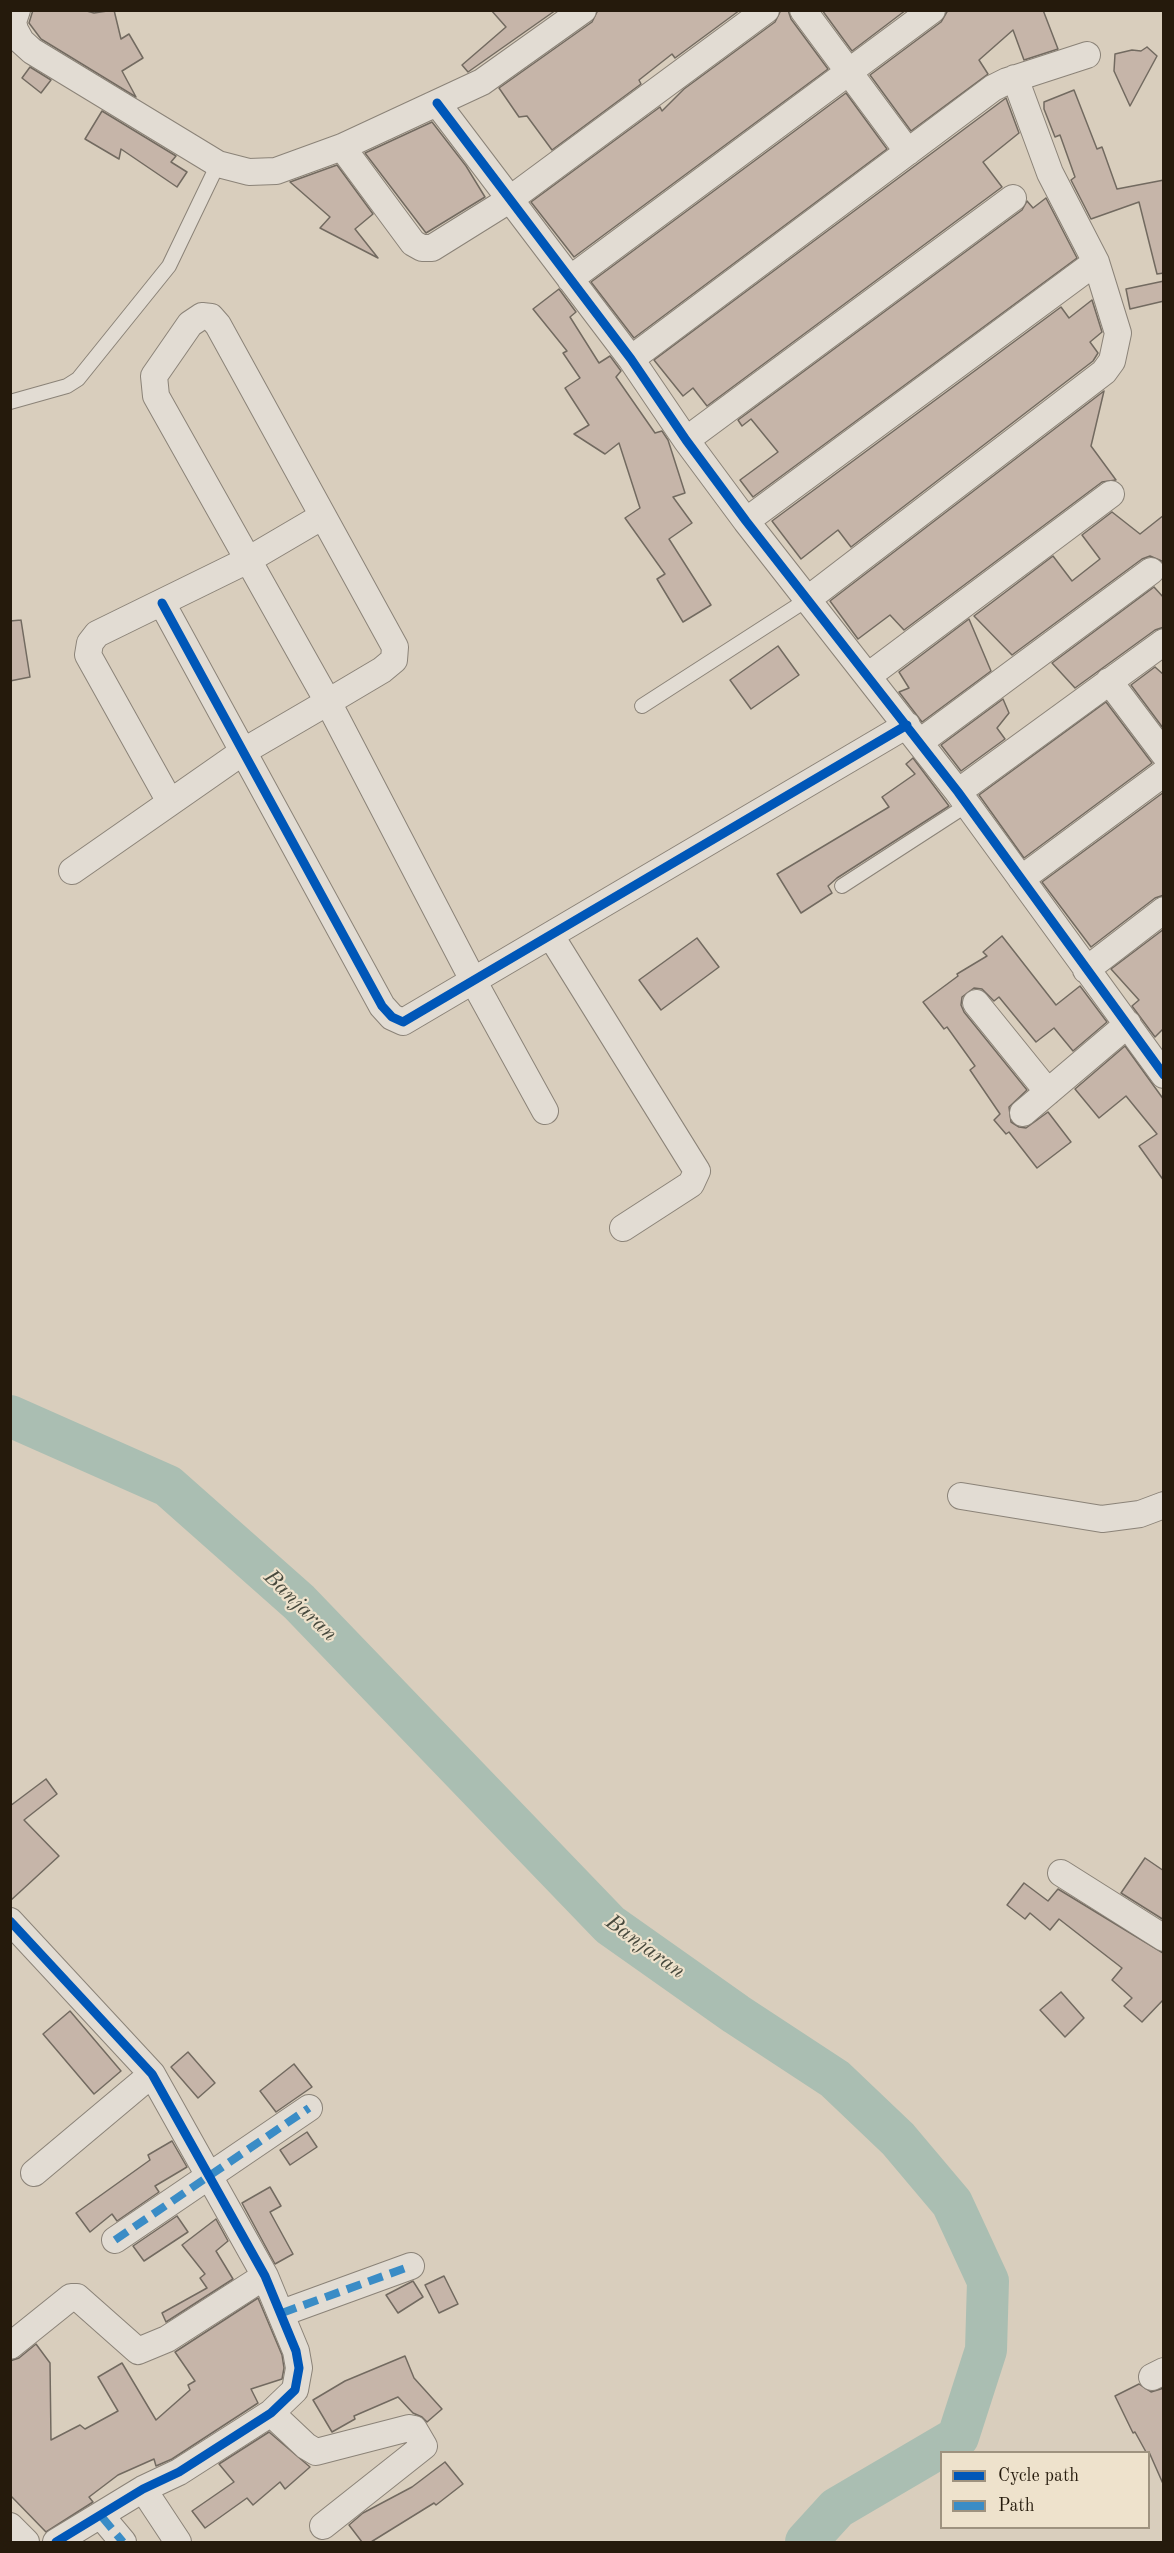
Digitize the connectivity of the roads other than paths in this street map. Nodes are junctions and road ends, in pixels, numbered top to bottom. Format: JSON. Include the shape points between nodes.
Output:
{"nodes":[{"id":1,"x":583,"y":10,"type":"edge"},
{"id":2,"x":766,"y":10,"type":"edge"},
{"id":3,"x":803,"y":10,"type":"edge"},
{"id":4,"x":932,"y":10,"type":"edge"},
{"id":5,"x":14,"y":18,"type":"edge"},
{"id":6,"x":1087,"y":55,"type":"dead end"},
{"id":7,"x":847,"y":71,"type":"junction"},
{"id":8,"x":1015,"y":78,"type":"junction"},
{"id":9,"x":437,"y":104,"type":"junction"},
{"id":10,"x":342,"y":147,"type":"junction"},
{"id":11,"x":908,"y":152,"type":"junction"},
{"id":12,"x":214,"y":169,"type":"junction"},
{"id":13,"x":1013,"y":198,"type":"dead end"},
{"id":14,"x":509,"y":200,"type":"junction"},
{"id":15,"x":1096,"y":262,"type":"junction"},
{"id":16,"x":570,"y":279,"type":"junction"},
{"id":17,"x":631,"y":359,"type":"junction"},
{"id":18,"x":10,"y":402,"type":"edge"},
{"id":19,"x":686,"y":440,"type":"junction"},
{"id":20,"x":1111,"y":494,"type":"dead end"},
{"id":21,"x":323,"y":516,"type":"junction"},
{"id":22,"x":746,"y":521,"type":"junction"},
{"id":23,"x":248,"y":560,"type":"junction"},
{"id":24,"x":1151,"y":571,"type":"dead end"},
{"id":25,"x":808,"y":599,"type":"junction"},
{"id":26,"x":162,"y":603,"type":"junction"},
{"id":27,"x":1164,"y":642,"type":"edge"},
{"id":28,"x":868,"y":676,"type":"junction"},
{"id":29,"x":1109,"y":681,"type":"junction"},
{"id":30,"x":328,"y":702,"type":"junction"},
{"id":31,"x":642,"y":706,"type":"dead end"},
{"id":32,"x":914,"y":734,"type":"junction"},
{"id":33,"x":244,"y":751,"type":"junction"},
{"id":34,"x":1164,"y":754,"type":"edge"},
{"id":35,"x":1164,"y":773,"type":"edge"},
{"id":36,"x":962,"y":799,"type":"junction"},
{"id":37,"x":170,"y":802,"type":"junction"},
{"id":38,"x":72,"y":871,"type":"dead end"},
{"id":39,"x":1021,"y":879,"type":"junction"},
{"id":40,"x":842,"y":886,"type":"dead end"},
{"id":41,"x":1164,"y":910,"type":"edge"},
{"id":42,"x":551,"y":936,"type":"junction"},
{"id":43,"x":1086,"y":970,"type":"junction"},
{"id":44,"x":474,"y":982,"type":"junction"},
{"id":45,"x":976,"y":1003,"type":"dead end"},
{"id":46,"x":1128,"y":1024,"type":"junction"},
{"id":47,"x":1160,"y":1059,"type":"edge"},
{"id":48,"x":1048,"y":1092,"type":"junction"},
{"id":49,"x":545,"y":1111,"type":"dead end"},
{"id":50,"x":1023,"y":1113,"type":"dead end"},
{"id":51,"x":623,"y":1228,"type":"dead end"},
{"id":52,"x":961,"y":1496,"type":"dead end"},
{"id":53,"x":1164,"y":1505,"type":"edge"},
{"id":54,"x":1061,"y":1873,"type":"dead end"},
{"id":55,"x":10,"y":1921,"type":"edge"},
{"id":56,"x":1164,"y":1938,"type":"edge"},
{"id":57,"x":152,"y":2074,"type":"junction"},
{"id":58,"x":309,"y":2108,"type":"dead end"},
{"id":59,"x":34,"y":2173,"type":"dead end"},
{"id":60,"x":210,"y":2175,"type":"junction"},
{"id":61,"x":115,"y":2240,"type":"dead end"},
{"id":62,"x":411,"y":2266,"type":"dead end"},
{"id":63,"x":265,"y":2276,"type":"junction"},
{"id":64,"x":282,"y":2313,"type":"junction"},
{"id":65,"x":10,"y":2346,"type":"edge"},
{"id":66,"x":271,"y":2412,"type":"junction"},
{"id":67,"x":143,"y":2489,"type":"junction"},
{"id":68,"x":102,"y":2517,"type":"junction"},
{"id":69,"x":10,"y":2526,"type":"edge"},
{"id":70,"x":322,"y":2526,"type":"dead end"},
{"id":71,"x":26,"y":2542,"type":"edge"},
{"id":72,"x":56,"y":2542,"type":"edge"},
{"id":73,"x":123,"y":2542,"type":"edge"},
{"id":74,"x":178,"y":2542,"type":"edge"}],
"edges":[{"from":1,"to":9,"type":"street","via":[[482,82]]},
{"from":2,"to":14,"type":"street"},
{"from":3,"to":7,"type":"street"},
{"from":4,"to":7,"type":"street"},
{"from":5,"to":12,"type":"street","via":[[21,41],[32,51]]},
{"from":6,"to":8,"type":"street"},
{"from":7,"to":11,"type":"street"},
{"from":7,"to":16,"type":"street"},
{"from":8,"to":11,"type":"street","via":[[993,88]]},
{"from":8,"to":15,"type":"street","via":[[1050,173]]},
{"from":9,"to":10,"type":"street"},
{"from":9,"to":14,"type":"street"},
{"from":10,"to":12,"type":"street","via":[[276,171]]},
{"from":10,"to":14,"type":"street","via":[[402,231],[422,248],[432,248]]},
{"from":11,"to":17,"type":"street"},
{"from":12,"to":18,"type":"lane","via":[[169,266],[78,379],[67,386]]},
{"from":13,"to":19,"type":"street"},
{"from":14,"to":16,"type":"street"},
{"from":15,"to":22,"type":"street"},
{"from":15,"to":25,"type":"street","via":[[1118,333],[1112,361],[1104,372]]},
{"from":16,"to":17,"type":"street"},
{"from":17,"to":19,"type":"street"},
{"from":19,"to":22,"type":"street"},
{"from":20,"to":28,"type":"street"},
{"from":21,"to":23,"type":"street"},
{"from":21,"to":23,"type":"street","via":[[218,325],[211,317],[202,316],[190,324],[154,376],[153,386]]},
{"from":21,"to":30,"type":"street","via":[[395,648],[394,660],[382,670]]},
{"from":22,"to":25,"type":"street"},
{"from":23,"to":26,"type":"street"},
{"from":23,"to":30,"type":"street"},
{"from":24,"to":32,"type":"street"},
{"from":25,"to":28,"type":"street"},
{"from":25,"to":31,"type":"lane"},
{"from":26,"to":33,"type":"street"},
{"from":26,"to":37,"type":"street","via":[[97,634],[88,655]]},
{"from":27,"to":29,"type":"street"},
{"from":28,"to":32,"type":"street"},
{"from":29,"to":34,"type":"street"},
{"from":29,"to":36,"type":"street"},
{"from":30,"to":33,"type":"street"},
{"from":30,"to":44,"type":"street"},
{"from":32,"to":36,"type":"street"},
{"from":32,"to":42,"type":"street"},
{"from":33,"to":37,"type":"street"},
{"from":33,"to":44,"type":"street","via":[[382,1006],[392,1017],[403,1022]]},
{"from":35,"to":39,"type":"street"},
{"from":36,"to":39,"type":"street"},
{"from":36,"to":40,"type":"lane"},
{"from":37,"to":38,"type":"street"},
{"from":39,"to":43,"type":"street"},
{"from":41,"to":43,"type":"street"},
{"from":42,"to":44,"type":"street"},
{"from":42,"to":51,"type":"street","via":[[697,1172],[691,1184]]},
{"from":43,"to":46,"type":"street"},
{"from":44,"to":49,"type":"street"},
{"from":45,"to":48,"type":"street"},
{"from":46,"to":47,"type":"street"},
{"from":46,"to":48,"type":"street"},
{"from":48,"to":50,"type":"street"},
{"from":52,"to":53,"type":"street","via":[[1102,1520],[1140,1514]]},
{"from":54,"to":56,"type":"street"},
{"from":55,"to":57,"type":"street"},
{"from":57,"to":59,"type":"street"},
{"from":57,"to":60,"type":"street"},
{"from":58,"to":60,"type":"street"},
{"from":60,"to":61,"type":"street"},
{"from":60,"to":63,"type":"street"},
{"from":62,"to":64,"type":"street"},
{"from":63,"to":64,"type":"street"},
{"from":63,"to":65,"type":"street","via":[[167,2339],[138,2351],[71,2297]]},
{"from":64,"to":66,"type":"street","via":[[299,2368],[295,2390]]},
{"from":66,"to":67,"type":"street","via":[[179,2472]]},
{"from":66,"to":70,"type":"street","via":[[316,2452],[409,2428],[414,2429],[424,2446]]},
{"from":67,"to":68,"type":"street"},
{"from":67,"to":74,"type":"street"},
{"from":68,"to":72,"type":"street"},
{"from":68,"to":73,"type":"street"},
{"from":69,"to":71,"type":"street"}]}
